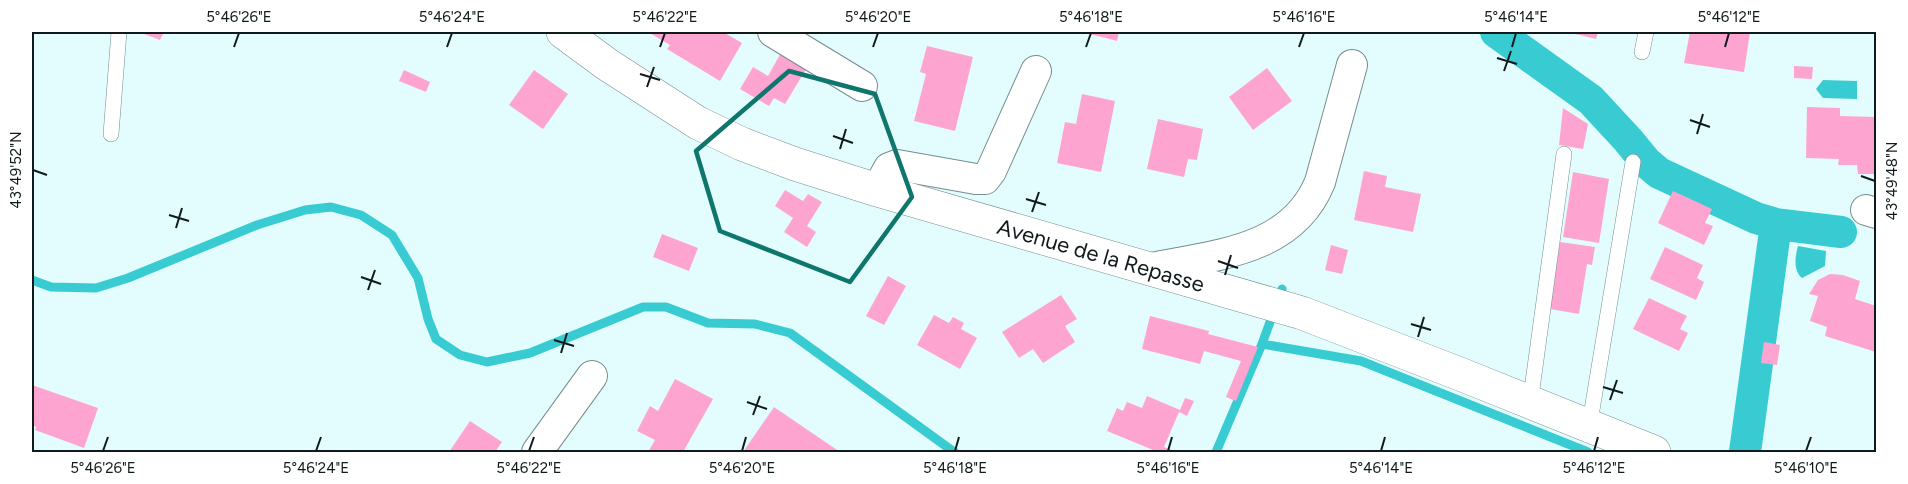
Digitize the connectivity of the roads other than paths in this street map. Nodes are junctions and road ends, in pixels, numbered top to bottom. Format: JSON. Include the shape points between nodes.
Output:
{"nodes":[{"id":1,"x":119,"y":32,"type":"edge"},
{"id":2,"x":563,"y":32,"type":"edge"},
{"id":3,"x":773,"y":32,"type":"edge"},
{"id":4,"x":1646,"y":32,"type":"edge"},
{"id":5,"x":1642,"y":52,"type":"dead end"},
{"id":6,"x":1352,"y":65,"type":"dead end"},
{"id":7,"x":1036,"y":71,"type":"dead end"},
{"id":8,"x":862,"y":86,"type":"dead end"},
{"id":9,"x":111,"y":134,"type":"dead end"},
{"id":10,"x":1564,"y":154,"type":"dead end"},
{"id":11,"x":1633,"y":162,"type":"dead end"},
{"id":12,"x":877,"y":190,"type":"junction"},
{"id":13,"x":1151,"y":268,"type":"junction"},
{"id":14,"x":592,"y":376,"type":"dead end"},
{"id":15,"x":1530,"y":404,"type":"junction"},
{"id":16,"x":1589,"y":428,"type":"junction"},
{"id":17,"x":537,"y":453,"type":"edge"},
{"id":18,"x":1654,"y":453,"type":"edge"}],
"edges":[{"from":1,"to":9,"type":"lane"},
{"from":2,"to":12,"type":"street","name":"Avenue de la Repasse","via":[[608,66],[718,134]]},
{"from":3,"to":8,"type":"street"},
{"from":4,"to":5,"type":"lane"},
{"from":6,"to":13,"type":"street","via":[[1320,182],[1303,212],[1266,240]]},
{"from":7,"to":12,"type":"street","via":[[985,178],[897,165],[889,168]]},
{"from":10,"to":15,"type":"lane"},
{"from":11,"to":16,"type":"lane"},
{"from":12,"to":13,"type":"street","name":"Avenue de la Repasse"},
{"from":13,"to":15,"type":"street","name":"Avenue de la Repasse","via":[[1302,313]]},
{"from":14,"to":17,"type":"street"},
{"from":15,"to":16,"type":"street","name":"Avenue de la Repasse"},
{"from":16,"to":18,"type":"street","name":"Avenue de la Repasse"}]}
